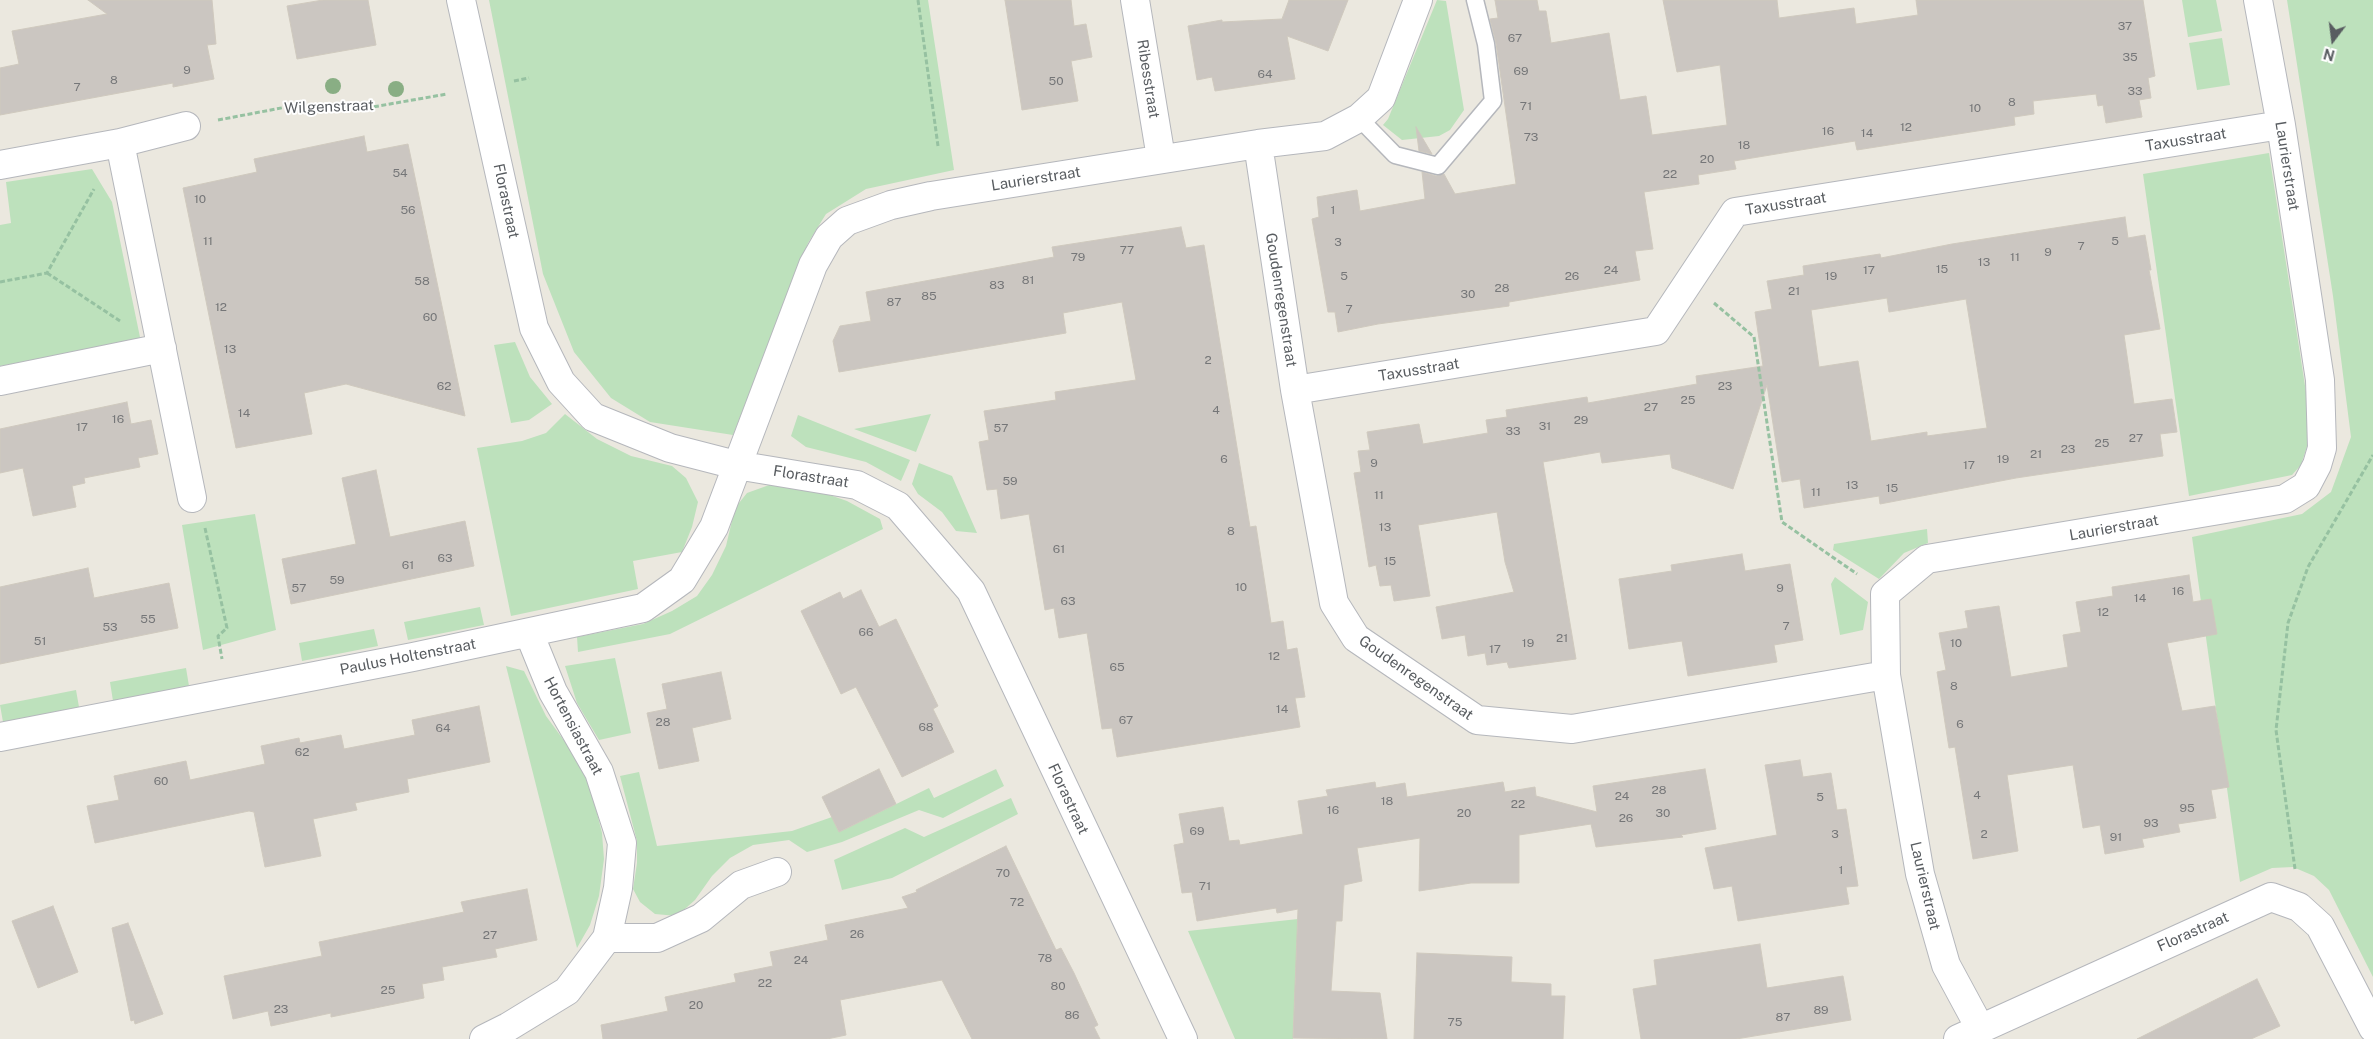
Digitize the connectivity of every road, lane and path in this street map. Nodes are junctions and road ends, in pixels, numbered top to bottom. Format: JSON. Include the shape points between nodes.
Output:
{"nodes":[{"id":1,"x":461,"y":0,"type":"edge"},
{"id":2,"x":918,"y":0,"type":"edge"},
{"id":3,"x":1135,"y":0,"type":"edge"},
{"id":4,"x":1418,"y":0,"type":"edge"},
{"id":5,"x":1475,"y":0,"type":"edge"},
{"id":6,"x":2258,"y":0,"type":"edge"},
{"id":7,"x":481,"y":87,"type":"junction"},
{"id":8,"x":1359,"y":118,"type":"junction"},
{"id":9,"x":2281,"y":125,"type":"junction"},
{"id":10,"x":186,"y":126,"type":"joint"},
{"id":11,"x":120,"y":143,"type":"junction"},
{"id":12,"x":1258,"y":144,"type":"junction"},
{"id":13,"x":938,"y":146,"type":"dead end"},
{"id":14,"x":1161,"y":158,"type":"junction"},
{"id":15,"x":0,"y":165,"type":"edge"},
{"id":16,"x":47,"y":274,"type":"junction"},
{"id":17,"x":1689,"y":281,"type":"junction"},
{"id":18,"x":0,"y":282,"type":"edge"},
{"id":19,"x":162,"y":348,"type":"junction"},
{"id":20,"x":0,"y":381,"type":"edge"},
{"id":21,"x":1295,"y":390,"type":"junction"},
{"id":22,"x":2373,"y":455,"type":"edge"},
{"id":23,"x":736,"y":465,"type":"junction"},
{"id":24,"x":192,"y":498,"type":"joint"},
{"id":25,"x":1885,"y":594,"type":"junction"},
{"id":26,"x":529,"y":633,"type":"junction"},
{"id":27,"x":1886,"y":675,"type":"junction"},
{"id":28,"x":229,"y":692,"type":"junction"},
{"id":29,"x":0,"y":737,"type":"edge"},
{"id":30,"x":777,"y":872,"type":"dead end"},
{"id":31,"x":2299,"y":907,"type":"junction"},
{"id":32,"x":607,"y":938,"type":"junction"},
{"id":33,"x":2373,"y":1028,"type":"edge"},
{"id":34,"x":1969,"y":1033,"type":"edge"},
{"id":35,"x":484,"y":1039,"type":"edge"},
{"id":36,"x":1182,"y":1039,"type":"edge"}],
"edges":[{"from":1,"to":7,"type":"street","name":"Florastraat"},
{"from":2,"to":13,"type":"path"},
{"from":3,"to":14,"type":"street","name":"Ribesstraat"},
{"from":4,"to":8,"type":"street","name":"Laurierstraat","via":[[1381,98]]},
{"from":5,"to":8,"type":"lane","via":[[1486,44],[1493,101],[1438,166],[1395,155]]},
{"from":6,"to":9,"type":"street","name":"Laurierstraat"},
{"from":7,"to":10,"type":"path","name":"Wilgenstraat","via":[[367,108],[297,105]]},
{"from":7,"to":23,"type":"street","name":"Florastraat","via":[[534,328],[561,382],[593,417],[670,448]]},
{"from":8,"to":12,"type":"street","name":"Laurierstraat","via":[[1326,136]]},
{"from":9,"to":17,"type":"street","name":"Taxusstraat","via":[[1735,212]]},
{"from":9,"to":25,"type":"street","name":"Laurierstraat","via":[[2320,380],[2322,448],[2306,486],[2285,499],[1927,559]]},
{"from":10,"to":11,"type":"street"},
{"from":11,"to":15,"type":"street"},
{"from":11,"to":16,"type":"path"},
{"from":11,"to":19,"type":"street"},
{"from":12,"to":14,"type":"street","name":"Laurierstraat"},
{"from":12,"to":21,"type":"street","name":"Goudenregenstraat"},
{"from":14,"to":23,"type":"street","name":"Laurierstraat","via":[[931,196],[891,205],[847,221],[829,237],[813,265]]},
{"from":16,"to":18,"type":"path"},
{"from":16,"to":19,"type":"path"},
{"from":17,"to":21,"type":"street","name":"Taxusstraat","via":[[1656,331]]},
{"from":17,"to":25,"type":"path","via":[[1754,337],[1782,522]]},
{"from":19,"to":20,"type":"street"},
{"from":19,"to":24,"type":"street"},
{"from":21,"to":27,"type":"street","name":"Goudenregenstraat","via":[[1334,602],[1356,638],[1477,720],[1572,729]]},
{"from":22,"to":31,"type":"path","via":[[2308,567],[2288,623],[2276,730],[2293,839]]},
{"from":23,"to":26,"type":"street","name":"Paulus Holtenstraat","via":[[714,526],[682,580],[643,608]]},
{"from":23,"to":36,"type":"street","name":"Florastraat","via":[[857,485],[898,506],[970,591]]},
{"from":24,"to":28,"type":"path","via":[[202,512],[227,628],[218,636]]},
{"from":25,"to":27,"type":"street","name":"Laurierstraat"},
{"from":26,"to":28,"type":"street","name":"Paulus Holtenstraat"},
{"from":26,"to":32,"type":"street","name":"Hortensiastraat","via":[[553,692],[599,772],[622,844],[618,888]]},
{"from":27,"to":34,"type":"street","name":"Laurierstraat","via":[[1920,874]]},
{"from":28,"to":29,"type":"street","name":"Paulus Holtenstraat"},
{"from":30,"to":32,"type":"street","via":[[741,885],[701,918],[657,938]]},
{"from":31,"to":33,"type":"street","name":"Florastraat","via":[[2320,926]]},
{"from":31,"to":34,"type":"street","name":"Florastraat","via":[[2271,897]]},
{"from":32,"to":35,"type":"street","name":"Hortensiastraat","via":[[567,991]]}]}
